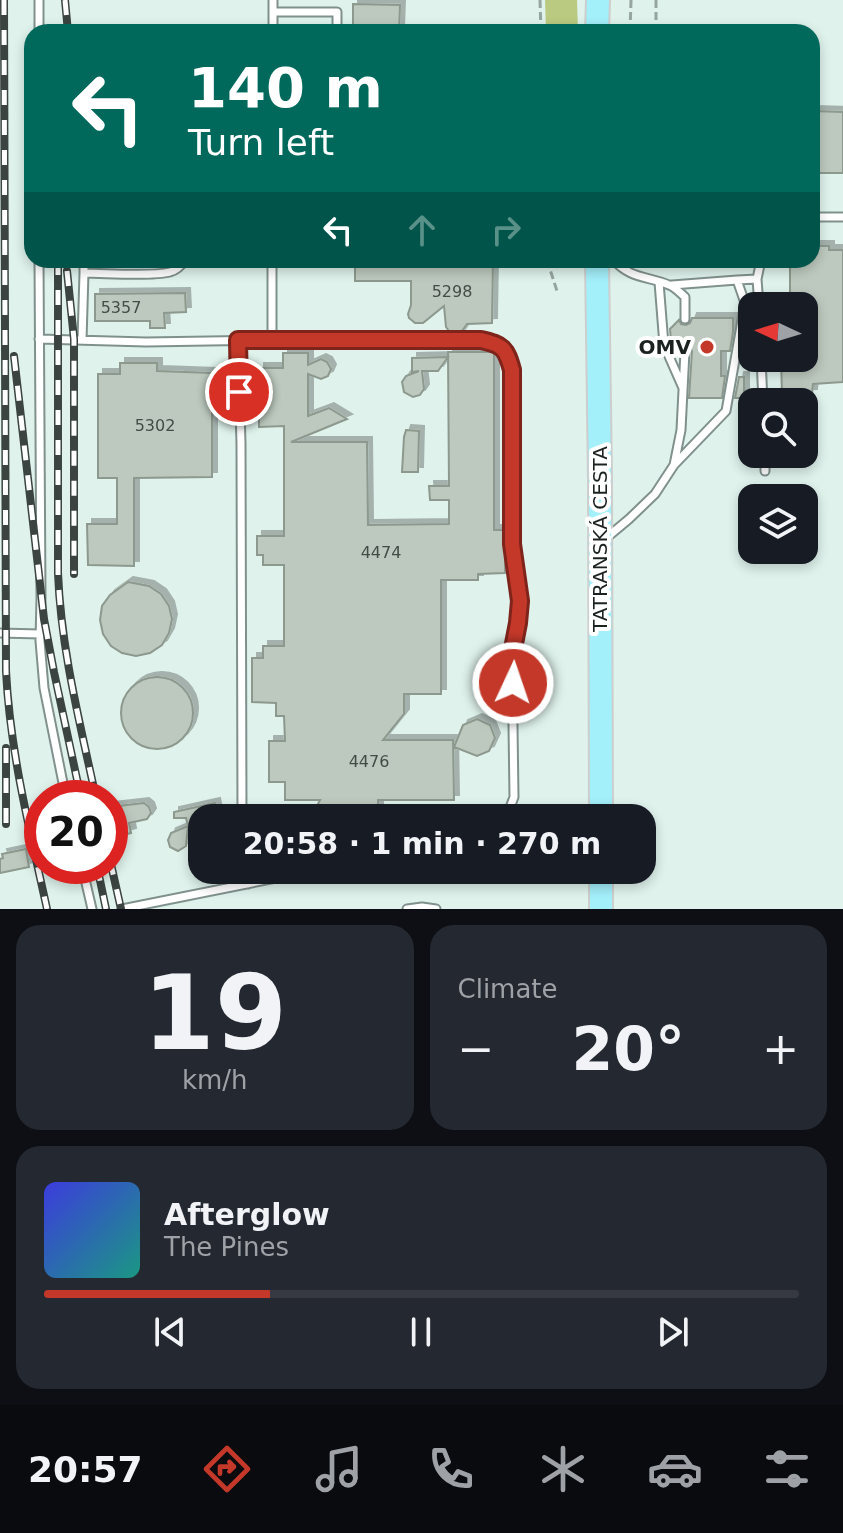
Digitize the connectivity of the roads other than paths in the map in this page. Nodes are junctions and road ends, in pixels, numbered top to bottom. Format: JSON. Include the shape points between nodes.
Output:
{"nodes":[{"id":1,"x":39,"y":0,"type":"edge"},
{"id":2,"x":273,"y":0,"type":"edge"},
{"id":3,"x":598,"y":0,"type":"edge"},
{"id":4,"x":273,"y":12,"type":"junction"},
{"id":5,"x":39,"y":24,"type":"edge"},
{"id":6,"x":273,"y":24,"type":"edge"},
{"id":7,"x":337,"y":24,"type":"edge"},
{"id":8,"x":597,"y":24,"type":"edge"},
{"id":9,"x":820,"y":217,"type":"edge"},
{"id":10,"x":843,"y":217,"type":"edge"},
{"id":11,"x":39,"y":268,"type":"edge"},
{"id":12,"x":84,"y":268,"type":"edge"},
{"id":13,"x":177,"y":268,"type":"edge"},
{"id":14,"x":272,"y":268,"type":"edge"},
{"id":15,"x":597,"y":268,"type":"edge"},
{"id":16,"x":620,"y":268,"type":"edge"},
{"id":17,"x":759,"y":268,"type":"edge"},
{"id":18,"x":84,"y":273,"type":"junction"},
{"id":19,"x":757,"y":279,"type":"junction"},
{"id":20,"x":737,"y":280,"type":"junction"},
{"id":21,"x":659,"y":282,"type":"junction"},
{"id":22,"x":672,"y":285,"type":"junction"},
{"id":23,"x":758,"y":292,"type":"edge"},
{"id":24,"x":685,"y":319,"type":"dead end"},
{"id":25,"x":39,"y":339,"type":"junction"},
{"id":26,"x":82,"y":340,"type":"junction"},
{"id":27,"x":238,"y":340,"type":"junction"},
{"id":28,"x":272,"y":340,"type":"junction"},
{"id":29,"x":685,"y":351,"type":"dead end"},
{"id":30,"x":684,"y":390,"type":"junction"},
{"id":31,"x":674,"y":465,"type":"junction"},
{"id":32,"x":600,"y":542,"type":"junction"},
{"id":33,"x":0,"y":633,"type":"edge"},
{"id":34,"x":40,"y":634,"type":"junction"},
{"id":35,"x":62,"y":780,"type":"edge"},
{"id":36,"x":242,"y":804,"type":"edge"},
{"id":37,"x":511,"y":804,"type":"edge"},
{"id":38,"x":601,"y":804,"type":"edge"},
{"id":39,"x":86,"y":884,"type":"edge"},
{"id":40,"x":248,"y":884,"type":"edge"},
{"id":41,"x":601,"y":884,"type":"edge"},
{"id":42,"x":92,"y":909,"type":"edge"},
{"id":43,"x":122,"y":909,"type":"edge"},
{"id":44,"x":407,"y":909,"type":"edge"},
{"id":45,"x":436,"y":909,"type":"edge"},
{"id":46,"x":601,"y":909,"type":"edge"}],
"edges":[{"from":1,"to":5,"type":"lane"},
{"from":2,"to":4,"type":"lane"},
{"from":3,"to":8,"type":"main road"},
{"from":4,"to":6,"type":"lane"},
{"from":4,"to":7,"type":"lane","via":[[337,12]]},
{"from":9,"to":10,"type":"lane"},
{"from":11,"to":25,"type":"lane"},
{"from":12,"to":18,"type":"lane"},
{"from":13,"to":18,"type":"lane","via":[[155,274]]},
{"from":14,"to":28,"type":"lane"},
{"from":15,"to":32,"type":"main road","name":"TATRANSKÁ CESTA"},
{"from":16,"to":21,"type":"lane"},
{"from":17,"to":19,"type":"lane"},
{"from":18,"to":26,"type":"lane"},
{"from":19,"to":20,"type":"lane"},
{"from":19,"to":23,"type":"lane"},
{"from":20,"to":22,"type":"lane"},
{"from":20,"to":31,"type":"lane","via":[[745,303],[726,411]]},
{"from":21,"to":22,"type":"lane"},
{"from":21,"to":30,"type":"lane","via":[[664,345]]},
{"from":22,"to":24,"type":"lane","via":[[685,297]]},
{"from":25,"to":26,"type":"lane"},
{"from":25,"to":34,"type":"lane"},
{"from":26,"to":27,"type":"lane"},
{"from":27,"to":28,"type":"lane"},
{"from":27,"to":36,"type":"lane"},
{"from":28,"to":37,"type":"lane","via":[[481,340],[507,352],[512,370],[512,544],[520,601],[512,654]]},
{"from":29,"to":30,"type":"lane"},
{"from":30,"to":31,"type":"lane"},
{"from":31,"to":32,"type":"lane","via":[[655,494]]},
{"from":32,"to":38,"type":"main road","name":"TATRANSKÁ CESTA"},
{"from":33,"to":34,"type":"lane"},
{"from":34,"to":35,"type":"lane","via":[[44,688]]},
{"from":39,"to":42,"type":"lane"},
{"from":40,"to":43,"type":"lane"},
{"from":41,"to":46,"type":"main road"},
{"from":44,"to":45,"type":"lane"}]}
